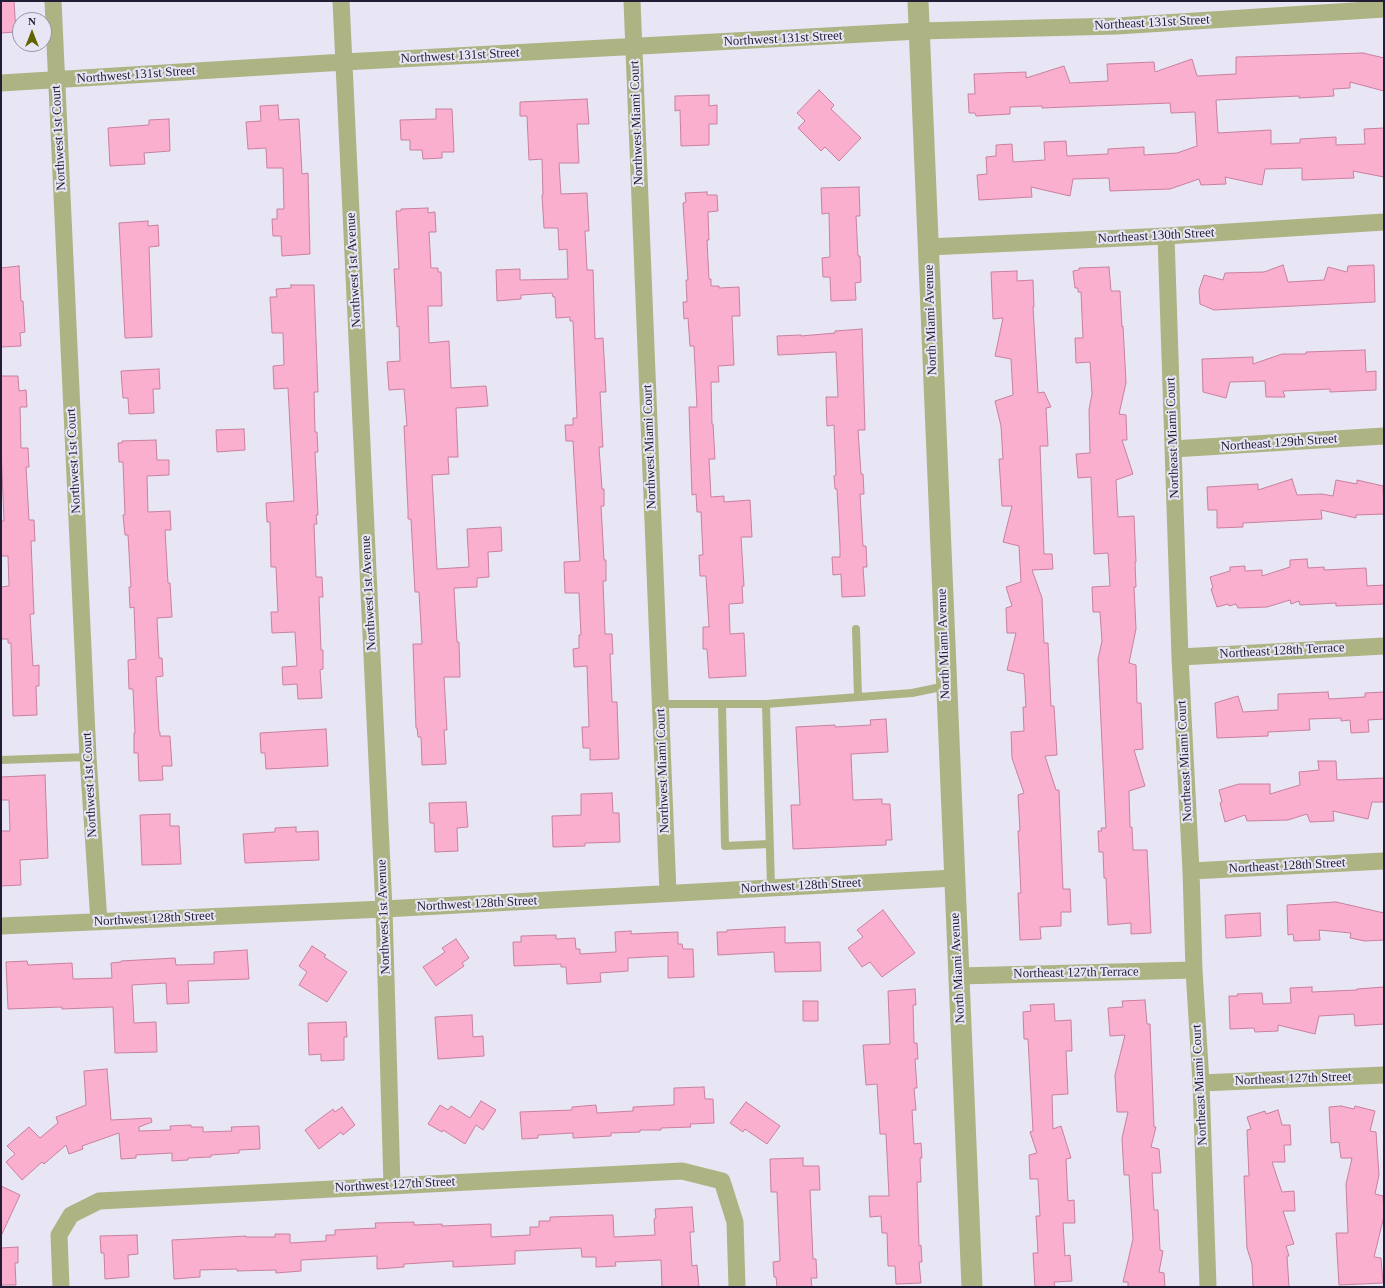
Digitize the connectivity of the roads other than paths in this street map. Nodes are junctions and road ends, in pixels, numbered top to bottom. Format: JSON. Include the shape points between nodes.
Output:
{"nodes":[{"id":1,"x":52,"y":1,"type":"edge"},
{"id":2,"x":341,"y":1,"type":"edge"},
{"id":3,"x":632,"y":1,"type":"edge"},
{"id":4,"x":918,"y":1,"type":"edge"},
{"id":5,"x":1384,"y":9,"type":"edge"},
{"id":6,"x":919,"y":31,"type":"junction"},
{"id":7,"x":634,"y":47,"type":"junction"},
{"id":8,"x":344,"y":62,"type":"junction"},
{"id":9,"x":56,"y":80,"type":"junction"},
{"id":10,"x":1,"y":83,"type":"edge"},
{"id":11,"x":1384,"y":222,"type":"edge"},
{"id":12,"x":1166,"y":236,"type":"junction"},
{"id":13,"x":928,"y":247,"type":"junction"},
{"id":14,"x":1384,"y":436,"type":"edge"},
{"id":15,"x":1173,"y":449,"type":"junction"},
{"id":16,"x":856,"y":629,"type":"dead end"},
{"id":17,"x":1384,"y":646,"type":"edge"},
{"id":18,"x":1180,"y":657,"type":"junction"},
{"id":19,"x":946,"y":686,"type":"junction"},
{"id":20,"x":858,"y":698,"type":"junction"},
{"id":21,"x":661,"y":704,"type":"junction"},
{"id":22,"x":766,"y":704,"type":"junction"},
{"id":23,"x":722,"y":705,"type":"junction"},
{"id":24,"x":88,"y":757,"type":"junction"},
{"id":25,"x":1,"y":760,"type":"edge"},
{"id":26,"x":769,"y":844,"type":"junction"},
{"id":27,"x":1384,"y":861,"type":"edge"},
{"id":28,"x":1190,"y":871,"type":"junction"},
{"id":29,"x":954,"y":878,"type":"junction"},
{"id":30,"x":771,"y":888,"type":"junction"},
{"id":31,"x":668,"y":893,"type":"junction"},
{"id":32,"x":384,"y":909,"type":"junction"},
{"id":33,"x":98,"y":922,"type":"junction"},
{"id":34,"x":1,"y":926,"type":"edge"},
{"id":35,"x":1194,"y":970,"type":"junction"},
{"id":36,"x":959,"y":976,"type":"junction"},
{"id":37,"x":1384,"y":1075,"type":"edge"},
{"id":38,"x":1201,"y":1083,"type":"junction"},
{"id":39,"x":392,"y":1186,"type":"junction"},
{"id":40,"x":61,"y":1287,"type":"edge"},
{"id":41,"x":738,"y":1287,"type":"edge"},
{"id":42,"x":972,"y":1287,"type":"edge"},
{"id":43,"x":1208,"y":1287,"type":"edge"}],
"edges":[{"from":1,"to":9,"type":"street","name":"Northwest 1st Court"},
{"from":2,"to":8,"type":"street","name":"Northwest 1st Avenue"},
{"from":3,"to":7,"type":"street","name":"Northwest Miami Court"},
{"from":4,"to":6,"type":"street","name":"North Miami Avenue"},
{"from":5,"to":6,"type":"street","name":"Northeast 131st Street","via":[[1117,26]]},
{"from":6,"to":7,"type":"street","name":"Northwest 131st Street"},
{"from":6,"to":13,"type":"street","name":"North Miami Avenue"},
{"from":7,"to":8,"type":"street","name":"Northwest 131st Street"},
{"from":7,"to":21,"type":"street","name":"Northwest Miami Court"},
{"from":8,"to":9,"type":"street","name":"Northwest 131st Street"},
{"from":8,"to":32,"type":"street","name":"Northwest 1st Avenue"},
{"from":9,"to":10,"type":"street","name":"Northwest 131st Street"},
{"from":9,"to":24,"type":"street","name":"Northwest 1st Court"},
{"from":11,"to":12,"type":"street","name":"Northeast 130th Street"},
{"from":12,"to":13,"type":"street","name":"Northeast 130th Street"},
{"from":12,"to":15,"type":"street","name":"Northeast Miami Court"},
{"from":13,"to":19,"type":"street","name":"North Miami Avenue"},
{"from":14,"to":15,"type":"street","name":"Northeast 129th Street"},
{"from":15,"to":18,"type":"street","name":"Northeast Miami Court"},
{"from":16,"to":20,"type":"lane"},
{"from":17,"to":18,"type":"street","name":"Northeast 128th Terrace"},
{"from":18,"to":28,"type":"street","name":"Northeast Miami Court"},
{"from":19,"to":20,"type":"lane"},
{"from":19,"to":29,"type":"street","name":"North Miami Avenue"},
{"from":20,"to":22,"type":"lane"},
{"from":21,"to":23,"type":"lane"},
{"from":21,"to":31,"type":"street","name":"Northwest Miami Court"},
{"from":22,"to":23,"type":"lane"},
{"from":22,"to":26,"type":"lane"},
{"from":23,"to":26,"type":"lane","via":[[725,846]]},
{"from":24,"to":25,"type":"lane"},
{"from":24,"to":33,"type":"street","name":"Northwest 1st Court"},
{"from":26,"to":30,"type":"lane"},
{"from":27,"to":28,"type":"street","name":"Northeast 128th Street"},
{"from":28,"to":35,"type":"street","name":"Northeast Miami Court"},
{"from":29,"to":30,"type":"street","name":"Northwest 128th Street"},
{"from":29,"to":36,"type":"street","name":"North Miami Avenue"},
{"from":30,"to":31,"type":"street","name":"Northwest 128th Street"},
{"from":31,"to":32,"type":"street","name":"Northwest 128th Street"},
{"from":32,"to":33,"type":"street","name":"Northwest 128th Street"},
{"from":32,"to":39,"type":"street","name":"Northwest 1st Avenue"},
{"from":33,"to":34,"type":"street","name":"Northwest 128th Street"},
{"from":35,"to":36,"type":"street","name":"Northeast 127th Terrace"},
{"from":35,"to":38,"type":"street","name":"Northeast Miami Court"},
{"from":36,"to":42,"type":"street","name":"North Miami Avenue"},
{"from":37,"to":38,"type":"street","name":"Northeast 127th Street"},
{"from":38,"to":43,"type":"street","name":"Northeast Miami Court"},
{"from":39,"to":40,"type":"street","name":"Northwest 127th Street","via":[[99,1200],[71,1215],[59,1235]]},
{"from":39,"to":41,"type":"street","name":"Northwest 127th Street","via":[[682,1171],[722,1181],[735,1222]]}]}
